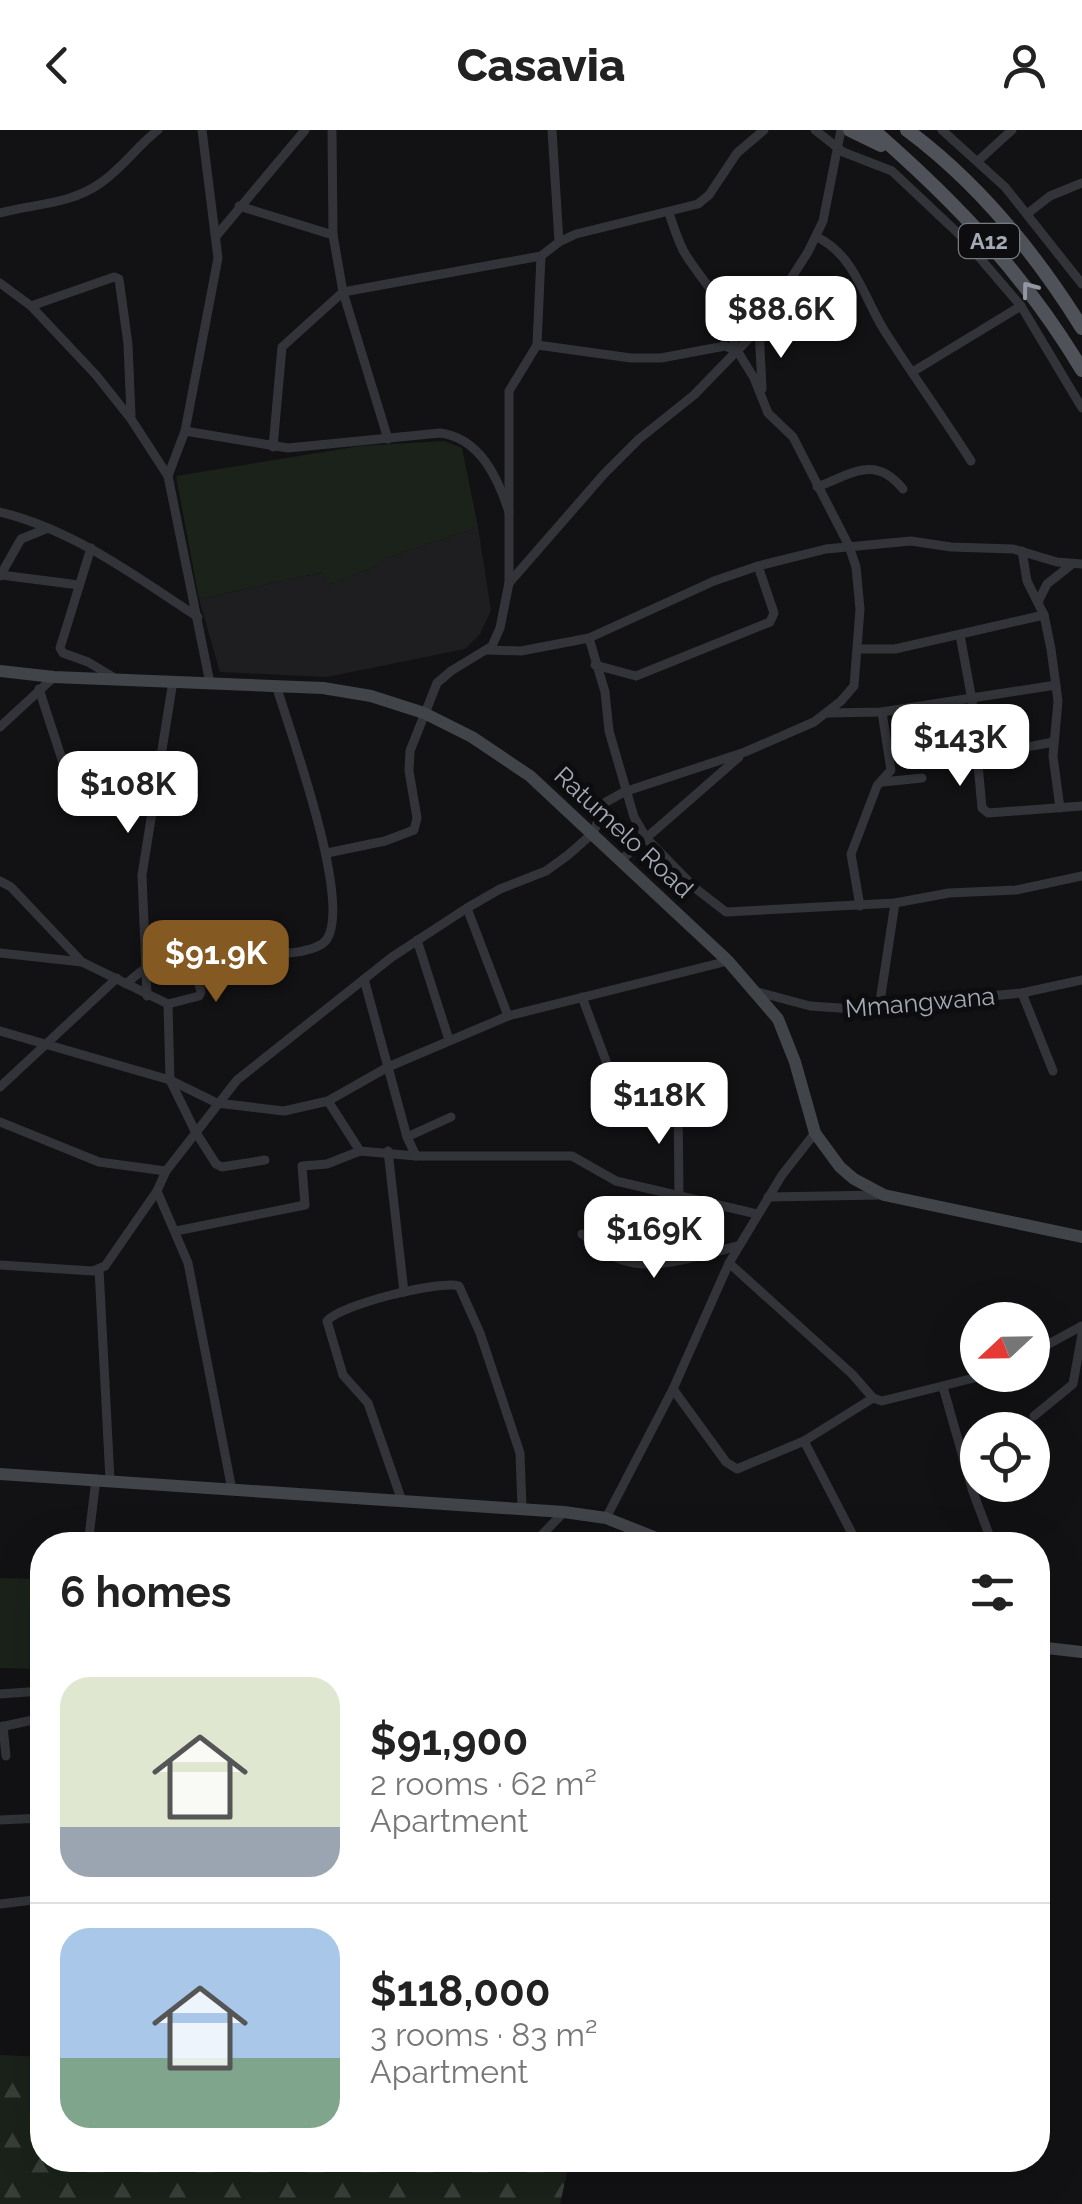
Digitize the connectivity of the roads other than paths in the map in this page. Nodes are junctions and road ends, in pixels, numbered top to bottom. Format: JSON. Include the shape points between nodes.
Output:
{"nodes":[{"id":1,"x":158,"y":130,"type":"edge"},
{"id":2,"x":202,"y":130,"type":"edge"},
{"id":3,"x":305,"y":130,"type":"edge"},
{"id":4,"x":332,"y":130,"type":"edge"},
{"id":5,"x":552,"y":130,"type":"edge"},
{"id":6,"x":764,"y":130,"type":"edge"},
{"id":7,"x":815,"y":130,"type":"edge"},
{"id":8,"x":841,"y":130,"type":"edge"},
{"id":9,"x":850,"y":130,"type":"edge"},
{"id":10,"x":874,"y":130,"type":"edge"},
{"id":11,"x":907,"y":130,"type":"edge"},
{"id":12,"x":942,"y":130,"type":"edge"},
{"id":13,"x":1012,"y":130,"type":"edge"},
{"id":14,"x":836,"y":146,"type":"junction"},
{"id":15,"x":900,"y":154,"type":"junction"},
{"id":16,"x":978,"y":160,"type":"junction"},
{"id":17,"x":1082,"y":182,"type":"edge"},
{"id":18,"x":238,"y":206,"type":"junction"},
{"id":19,"x":0,"y":212,"type":"edge"},
{"id":20,"x":669,"y":213,"type":"junction"},
{"id":21,"x":1027,"y":214,"type":"junction"},
{"id":22,"x":217,"y":235,"type":"junction"},
{"id":23,"x":333,"y":236,"type":"junction"},
{"id":24,"x":817,"y":236,"type":"junction"},
{"id":25,"x":558,"y":242,"type":"junction"},
{"id":26,"x":542,"y":256,"type":"junction"},
{"id":27,"x":0,"y":283,"type":"edge"},
{"id":28,"x":1082,"y":284,"type":"edge"},
{"id":29,"x":343,"y":292,"type":"junction"},
{"id":30,"x":30,"y":306,"type":"junction"},
{"id":31,"x":1021,"y":306,"type":"junction"},
{"id":32,"x":759,"y":328,"type":"junction"},
{"id":33,"x":1082,"y":328,"type":"edge"},
{"id":34,"x":537,"y":344,"type":"junction"},
{"id":35,"x":736,"y":349,"type":"junction"},
{"id":36,"x":1082,"y":370,"type":"edge"},
{"id":37,"x":914,"y":371,"type":"junction"},
{"id":38,"x":762,"y":397,"type":"junction"},
{"id":39,"x":1082,"y":408,"type":"edge"},
{"id":40,"x":131,"y":419,"type":"junction"},
{"id":41,"x":185,"y":431,"type":"junction"},
{"id":42,"x":388,"y":439,"type":"junction"},
{"id":43,"x":273,"y":447,"type":"junction"},
{"id":44,"x":972,"y":462,"type":"dead end"},
{"id":45,"x":168,"y":476,"type":"junction"},
{"id":46,"x":817,"y":487,"type":"junction"},
{"id":47,"x":902,"y":489,"type":"dead end"},
{"id":48,"x":0,"y":512,"type":"edge"},
{"id":49,"x":509,"y":512,"type":"junction"},
{"id":50,"x":51,"y":527,"type":"junction"},
{"id":51,"x":849,"y":546,"type":"junction"},
{"id":52,"x":90,"y":548,"type":"junction"},
{"id":53,"x":1022,"y":551,"type":"junction"},
{"id":54,"x":1076,"y":565,"type":"edge"},
{"id":55,"x":758,"y":566,"type":"junction"},
{"id":56,"x":0,"y":576,"type":"edge"},
{"id":57,"x":509,"y":584,"type":"junction"},
{"id":58,"x":79,"y":585,"type":"junction"},
{"id":59,"x":1038,"y":602,"type":"junction"},
{"id":60,"x":1044,"y":615,"type":"junction"},
{"id":61,"x":198,"y":617,"type":"junction"},
{"id":62,"x":960,"y":635,"type":"junction"},
{"id":63,"x":589,"y":638,"type":"junction"},
{"id":64,"x":858,"y":649,"type":"junction"},
{"id":65,"x":487,"y":650,"type":"junction"},
{"id":66,"x":595,"y":665,"type":"junction"},
{"id":67,"x":0,"y":672,"type":"edge"},
{"id":68,"x":54,"y":677,"type":"junction"},
{"id":69,"x":113,"y":677,"type":"junction"},
{"id":70,"x":173,"y":681,"type":"junction"},
{"id":71,"x":210,"y":684,"type":"junction"},
{"id":72,"x":1056,"y":685,"type":"junction"},
{"id":73,"x":276,"y":686,"type":"junction"},
{"id":74,"x":39,"y":689,"type":"junction"},
{"id":75,"x":852,"y":689,"type":"junction"},
{"id":76,"x":972,"y":700,"type":"junction"},
{"id":77,"x":882,"y":712,"type":"junction"},
{"id":78,"x":424,"y":713,"type":"junction"},
{"id":79,"x":828,"y":713,"type":"junction"},
{"id":80,"x":860,"y":714,"type":"junction"},
{"id":81,"x":0,"y":727,"type":"edge"},
{"id":82,"x":1054,"y":742,"type":"junction"},
{"id":83,"x":745,"y":752,"type":"junction"},
{"id":84,"x":978,"y":756,"type":"junction"},
{"id":85,"x":922,"y":778,"type":"dead end"},
{"id":86,"x":881,"y":782,"type":"junction"},
{"id":87,"x":154,"y":792,"type":"junction"},
{"id":88,"x":624,"y":792,"type":"junction"},
{"id":89,"x":1082,"y":806,"type":"edge"},
{"id":90,"x":1060,"y":808,"type":"junction"},
{"id":91,"x":593,"y":833,"type":"junction"},
{"id":92,"x":646,"y":839,"type":"junction"},
{"id":93,"x":327,"y":853,"type":"junction"},
{"id":94,"x":621,"y":860,"type":"junction"},
{"id":95,"x":1082,"y":876,"type":"edge"},
{"id":96,"x":0,"y":881,"type":"edge"},
{"id":97,"x":895,"y":903,"type":"junction"},
{"id":98,"x":860,"y":906,"type":"junction"},
{"id":99,"x":467,"y":908,"type":"junction"},
{"id":100,"x":416,"y":940,"type":"junction"},
{"id":101,"x":0,"y":953,"type":"edge"},
{"id":102,"x":728,"y":960,"type":"junction"},
{"id":103,"x":82,"y":962,"type":"junction"},
{"id":104,"x":194,"y":964,"type":"dead end"},
{"id":105,"x":146,"y":965,"type":"junction"},
{"id":106,"x":364,"y":979,"type":"junction"},
{"id":107,"x":1082,"y":980,"type":"edge"},
{"id":108,"x":121,"y":981,"type":"junction"},
{"id":109,"x":758,"y":992,"type":"junction"},
{"id":110,"x":1022,"y":993,"type":"junction"},
{"id":111,"x":147,"y":996,"type":"junction"},
{"id":112,"x":582,"y":997,"type":"junction"},
{"id":113,"x":168,"y":1004,"type":"junction"},
{"id":114,"x":879,"y":1008,"type":"junction"},
{"id":115,"x":508,"y":1016,"type":"junction"},
{"id":116,"x":0,"y":1031,"type":"edge"},
{"id":117,"x":449,"y":1040,"type":"junction"},
{"id":118,"x":44,"y":1044,"type":"junction"},
{"id":119,"x":606,"y":1062,"type":"dead end"},
{"id":120,"x":388,"y":1067,"type":"junction"},
{"id":121,"x":1053,"y":1070,"type":"dead end"},
{"id":122,"x":170,"y":1080,"type":"junction"},
{"id":123,"x":0,"y":1087,"type":"edge"},
{"id":124,"x":678,"y":1096,"type":"dead end"},
{"id":125,"x":328,"y":1101,"type":"junction"},
{"id":126,"x":217,"y":1103,"type":"junction"},
{"id":127,"x":451,"y":1117,"type":"dead end"},
{"id":128,"x":0,"y":1122,"type":"edge"},
{"id":129,"x":195,"y":1131,"type":"junction"},
{"id":130,"x":814,"y":1134,"type":"junction"},
{"id":131,"x":407,"y":1137,"type":"junction"},
{"id":132,"x":360,"y":1151,"type":"junction"},
{"id":133,"x":388,"y":1151,"type":"junction"},
{"id":134,"x":416,"y":1156,"type":"junction"},
{"id":135,"x":265,"y":1160,"type":"dead end"},
{"id":136,"x":166,"y":1171,"type":"junction"},
{"id":137,"x":158,"y":1191,"type":"junction"},
{"id":138,"x":884,"y":1195,"type":"junction"},
{"id":139,"x":768,"y":1196,"type":"junction"},
{"id":140,"x":679,"y":1198,"type":"junction"},
{"id":141,"x":756,"y":1214,"type":"junction"},
{"id":142,"x":176,"y":1231,"type":"junction"},
{"id":143,"x":582,"y":1234,"type":"dead end"},
{"id":144,"x":1082,"y":1237,"type":"edge"},
{"id":145,"x":738,"y":1246,"type":"junction"},
{"id":146,"x":729,"y":1263,"type":"junction"},
{"id":147,"x":0,"y":1265,"type":"edge"},
{"id":148,"x":99,"y":1269,"type":"junction"},
{"id":149,"x":404,"y":1292,"type":"junction"},
{"id":150,"x":1082,"y":1326,"type":"edge"},
{"id":151,"x":1082,"y":1334,"type":"edge"},
{"id":152,"x":1050,"y":1343,"type":"edge"},
{"id":153,"x":960,"y":1382,"type":"edge"},
{"id":154,"x":943,"y":1387,"type":"junction"},
{"id":155,"x":673,"y":1389,"type":"junction"},
{"id":156,"x":873,"y":1398,"type":"junction"},
{"id":157,"x":1039,"y":1412,"type":"edge"},
{"id":158,"x":804,"y":1441,"type":"junction"},
{"id":159,"x":0,"y":1474,"type":"edge"},
{"id":160,"x":103,"y":1480,"type":"junction"},
{"id":161,"x":232,"y":1490,"type":"junction"},
{"id":162,"x":402,"y":1501,"type":"junction"},
{"id":163,"x":522,"y":1508,"type":"junction"},
{"id":164,"x":564,"y":1512,"type":"junction"},
{"id":165,"x":606,"y":1518,"type":"junction"},
{"id":166,"x":91,"y":1532,"type":"edge"},
{"id":167,"x":545,"y":1532,"type":"edge"},
{"id":168,"x":641,"y":1532,"type":"edge"},
{"id":169,"x":851,"y":1532,"type":"edge"},
{"id":170,"x":988,"y":1532,"type":"edge"},
{"id":171,"x":1050,"y":1648,"type":"edge"},
{"id":172,"x":1082,"y":1652,"type":"edge"},
{"id":173,"x":30,"y":1693,"type":"edge"},
{"id":174,"x":0,"y":1694,"type":"edge"},
{"id":175,"x":30,"y":1720,"type":"edge"},
{"id":176,"x":2,"y":1726,"type":"edge"},
{"id":177,"x":6,"y":1756,"type":"dead end"},
{"id":178,"x":30,"y":1819,"type":"edge"},
{"id":179,"x":0,"y":1820,"type":"edge"},
{"id":180,"x":30,"y":1900,"type":"edge"},
{"id":181,"x":0,"y":1904,"type":"edge"}],
"edges":[{"from":1,"to":19,"type":"street","via":[[89,190]]},
{"from":2,"to":22,"type":"street"},
{"from":3,"to":18,"type":"street"},
{"from":4,"to":23,"type":"street"},
{"from":5,"to":25,"type":"street"},
{"from":6,"to":20,"type":"street","via":[[702,201]]},
{"from":7,"to":14,"type":"street"},
{"from":8,"to":14,"type":"street"},
{"from":9,"to":15,"type":"main road"},
{"from":10,"to":15,"type":"main road","number":"A12"},
{"from":11,"to":33,"type":"main road","number":"A12","via":[[992,209]]},
{"from":12,"to":16,"type":"street"},
{"from":13,"to":16,"type":"street"},
{"from":14,"to":24,"type":"street"},
{"from":14,"to":31,"type":"street","via":[[892,171],[928,202]]},
{"from":36,"to":15,"type":"main road","number":"A12","one_way":true,"via":[[1016,272]]},
{"from":16,"to":21,"type":"street"},
{"from":17,"to":21,"type":"street"},
{"from":18,"to":22,"type":"street"},
{"from":18,"to":23,"type":"street"},
{"from":20,"to":25,"type":"street"},
{"from":20,"to":35,"type":"street","via":[[684,250],[728,316]]},
{"from":21,"to":28,"type":"street"},
{"from":22,"to":41,"type":"street"},
{"from":23,"to":29,"type":"street"},
{"from":24,"to":32,"type":"street"},
{"from":24,"to":37,"type":"street","via":[[850,264]]},
{"from":25,"to":26,"type":"street"},
{"from":26,"to":29,"type":"street"},
{"from":26,"to":34,"type":"street"},
{"from":27,"to":30,"type":"street"},
{"from":29,"to":42,"type":"street"},
{"from":29,"to":43,"type":"street","via":[[282,347]]},
{"from":30,"to":40,"type":"street"},
{"from":30,"to":40,"type":"street","via":[[119,278]]},
{"from":31,"to":37,"type":"street"},
{"from":31,"to":39,"type":"street"},
{"from":32,"to":35,"type":"street"},
{"from":32,"to":38,"type":"street"},
{"from":34,"to":35,"type":"street","via":[[645,358]]},
{"from":34,"to":49,"type":"street","via":[[509,391]]},
{"from":35,"to":38,"type":"street"},
{"from":35,"to":57,"type":"street","via":[[604,474]]},
{"from":37,"to":44,"type":"street"},
{"from":38,"to":46,"type":"street","via":[[768,413],[793,437]]},
{"from":40,"to":45,"type":"street"},
{"from":41,"to":43,"type":"street"},
{"from":41,"to":45,"type":"street"},
{"from":42,"to":43,"type":"street"},
{"from":42,"to":49,"type":"street","via":[[440,433],[467,444],[496,476]]},
{"from":45,"to":61,"type":"street"},
{"from":46,"to":47,"type":"street","via":[[873,468],[885,470]]},
{"from":46,"to":51,"type":"street"},
{"from":48,"to":50,"type":"street"},
{"from":49,"to":57,"type":"street"},
{"from":50,"to":52,"type":"street"},
{"from":50,"to":56,"type":"street","via":[[20,539]]},
{"from":51,"to":53,"type":"street","via":[[912,541]]},
{"from":51,"to":55,"type":"street"},
{"from":51,"to":64,"type":"street","via":[[860,588]]},
{"from":52,"to":58,"type":"street"},
{"from":52,"to":61,"type":"street"},
{"from":53,"to":54,"type":"street"},
{"from":53,"to":59,"type":"street"},
{"from":54,"to":59,"type":"street","via":[[1047,584]]},
{"from":55,"to":63,"type":"street"},
{"from":55,"to":66,"type":"street","via":[[774,616],[770,622],[636,676]]},
{"from":56,"to":58,"type":"street"},
{"from":57,"to":65,"type":"street","via":[[497,638]]},
{"from":58,"to":69,"type":"street","via":[[61,650]]},
{"from":59,"to":60,"type":"street"},
{"from":60,"to":62,"type":"street"},
{"from":60,"to":72,"type":"street"},
{"from":61,"to":71,"type":"street"},
{"from":62,"to":64,"type":"street","via":[[895,650]]},
{"from":62,"to":76,"type":"street"},
{"from":63,"to":65,"type":"street"},
{"from":63,"to":66,"type":"street"},
{"from":64,"to":75,"type":"street"},
{"from":65,"to":78,"type":"street","via":[[438,683]]},
{"from":66,"to":88,"type":"street"},
{"from":67,"to":68,"type":"street","name":"Ratumelo Road"},
{"from":68,"to":69,"type":"street","name":"Ratumelo Road"},
{"from":68,"to":74,"type":"street"},
{"from":69,"to":70,"type":"street","name":"Ratumelo Road"},
{"from":70,"to":71,"type":"street","name":"Ratumelo Road"},
{"from":70,"to":87,"type":"street"},
{"from":71,"to":73,"type":"street","name":"Ratumelo Road"},
{"from":72,"to":76,"type":"street"},
{"from":72,"to":82,"type":"street"},
{"from":73,"to":78,"type":"street","name":"Ratumelo Road","via":[[371,696]]},
{"from":73,"to":93,"type":"street"},
{"from":74,"to":81,"type":"street"},
{"from":74,"to":87,"type":"street","via":[[68,778]]},
{"from":75,"to":79,"type":"street"},
{"from":75,"to":80,"type":"street"},
{"from":76,"to":77,"type":"street"},
{"from":76,"to":84,"type":"street"},
{"from":77,"to":80,"type":"street"},
{"from":77,"to":86,"type":"street","via":[[891,770]]},
{"from":78,"to":91,"type":"street","name":"Ratumelo Road","via":[[530,776]]},
{"from":78,"to":93,"type":"street","via":[[408,762],[414,830]]},
{"from":79,"to":80,"type":"street"},
{"from":79,"to":83,"type":"street"},
{"from":82,"to":84,"type":"street"},
{"from":82,"to":90,"type":"street"},
{"from":83,"to":88,"type":"street"},
{"from":83,"to":92,"type":"street"},
{"from":84,"to":90,"type":"street","via":[[984,811]]},
{"from":85,"to":86,"type":"street"},
{"from":86,"to":98,"type":"street","via":[[852,854]]},
{"from":87,"to":105,"type":"street","via":[[142,875]]},
{"from":88,"to":91,"type":"street","via":[[604,804]]},
{"from":88,"to":92,"type":"street"},
{"from":89,"to":90,"type":"street"},
{"from":91,"to":94,"type":"street","name":"Ratumelo Road"},
{"from":91,"to":99,"type":"street","via":[[546,870]]},
{"from":92,"to":94,"type":"street"},
{"from":92,"to":98,"type":"street","via":[[726,912]]},
{"from":93,"to":105,"type":"street","via":[[332,926],[323,944],[268,954],[204,947]]},
{"from":94,"to":102,"type":"street","name":"Ratumelo Road"},
{"from":95,"to":97,"type":"street"},
{"from":96,"to":103,"type":"street"},
{"from":97,"to":98,"type":"street"},
{"from":97,"to":114,"type":"street"},
{"from":99,"to":100,"type":"street"},
{"from":99,"to":115,"type":"street"},
{"from":100,"to":106,"type":"street"},
{"from":100,"to":117,"type":"street"},
{"from":101,"to":103,"type":"street"},
{"from":102,"to":109,"type":"street","name":"Ratumelo Road"},
{"from":102,"to":112,"type":"street"},
{"from":103,"to":108,"type":"street"},
{"from":104,"to":113,"type":"street","via":[[199,996]]},
{"from":105,"to":108,"type":"street"},
{"from":105,"to":111,"type":"street"},
{"from":106,"to":120,"type":"street"},
{"from":106,"to":126,"type":"street","via":[[236,1080]]},
{"from":107,"to":110,"type":"street","name":"Mmangwana"},
{"from":108,"to":111,"type":"street"},
{"from":108,"to":118,"type":"street"},
{"from":109,"to":114,"type":"street","name":"Mmangwana","via":[[829,1009]]},
{"from":109,"to":130,"type":"street","name":"Ratumelo Road","via":[[784,1032]]},
{"from":110,"to":114,"type":"street","name":"Mmangwana"},
{"from":110,"to":121,"type":"street"},
{"from":111,"to":113,"type":"street"},
{"from":112,"to":115,"type":"street"},
{"from":112,"to":119,"type":"street"},
{"from":113,"to":122,"type":"street"},
{"from":115,"to":117,"type":"street"},
{"from":116,"to":118,"type":"street"},
{"from":117,"to":120,"type":"street"},
{"from":118,"to":122,"type":"street"},
{"from":118,"to":123,"type":"street"},
{"from":120,"to":125,"type":"street"},
{"from":120,"to":131,"type":"street"},
{"from":122,"to":126,"type":"street"},
{"from":122,"to":129,"type":"street"},
{"from":124,"to":140,"type":"street"},
{"from":125,"to":126,"type":"street","via":[[284,1111]]},
{"from":125,"to":132,"type":"street"},
{"from":126,"to":129,"type":"street"},
{"from":127,"to":131,"type":"street"},
{"from":128,"to":136,"type":"street","via":[[100,1162]]},
{"from":129,"to":135,"type":"street","via":[[222,1167]]},
{"from":129,"to":136,"type":"street"},
{"from":130,"to":138,"type":"street","name":"Ratumelo Road","via":[[840,1167]]},
{"from":130,"to":139,"type":"street"},
{"from":131,"to":134,"type":"street"},
{"from":132,"to":133,"type":"street"},
{"from":132,"to":142,"type":"street","via":[[302,1166],[305,1205]]},
{"from":133,"to":134,"type":"street"},
{"from":133,"to":149,"type":"street"},
{"from":134,"to":140,"type":"street","via":[[572,1156],[616,1181]]},
{"from":136,"to":137,"type":"street"},
{"from":137,"to":142,"type":"street"},
{"from":137,"to":148,"type":"street"},
{"from":138,"to":139,"type":"street"},
{"from":138,"to":144,"type":"street","name":"Ratumelo Road"},
{"from":139,"to":141,"type":"street"},
{"from":140,"to":141,"type":"street"},
{"from":141,"to":145,"type":"street"},
{"from":142,"to":161,"type":"street","via":[[188,1262]]},
{"from":143,"to":145,"type":"street","via":[[620,1260],[638,1262],[670,1262]]},
{"from":145,"to":146,"type":"street"},
{"from":146,"to":155,"type":"street"},
{"from":146,"to":156,"type":"street"},
{"from":147,"to":148,"type":"street"},
{"from":148,"to":160,"type":"street"},
{"from":149,"to":162,"type":"street","via":[[336,1312],[327,1324],[342,1375],[368,1402]]},
{"from":149,"to":163,"type":"street","via":[[459,1286],[520,1453]]},
{"from":150,"to":152,"type":"street"},
{"from":151,"to":157,"type":"street","via":[[1073,1384]]},
{"from":153,"to":154,"type":"street"},
{"from":154,"to":156,"type":"street"},
{"from":154,"to":170,"type":"street"},
{"from":155,"to":158,"type":"street","via":[[733,1468]]},
{"from":155,"to":165,"type":"street"},
{"from":156,"to":158,"type":"street"},
{"from":158,"to":169,"type":"street"},
{"from":159,"to":160,"type":"street"},
{"from":160,"to":161,"type":"street"},
{"from":160,"to":166,"type":"street"},
{"from":161,"to":162,"type":"street"},
{"from":162,"to":163,"type":"street"},
{"from":163,"to":164,"type":"street"},
{"from":164,"to":165,"type":"street"},
{"from":164,"to":167,"type":"street"},
{"from":165,"to":168,"type":"street"},
{"from":171,"to":172,"type":"street"},
{"from":173,"to":174,"type":"street"},
{"from":175,"to":176,"type":"street"},
{"from":176,"to":177,"type":"street"},
{"from":178,"to":179,"type":"street"},
{"from":180,"to":181,"type":"street"}]}
